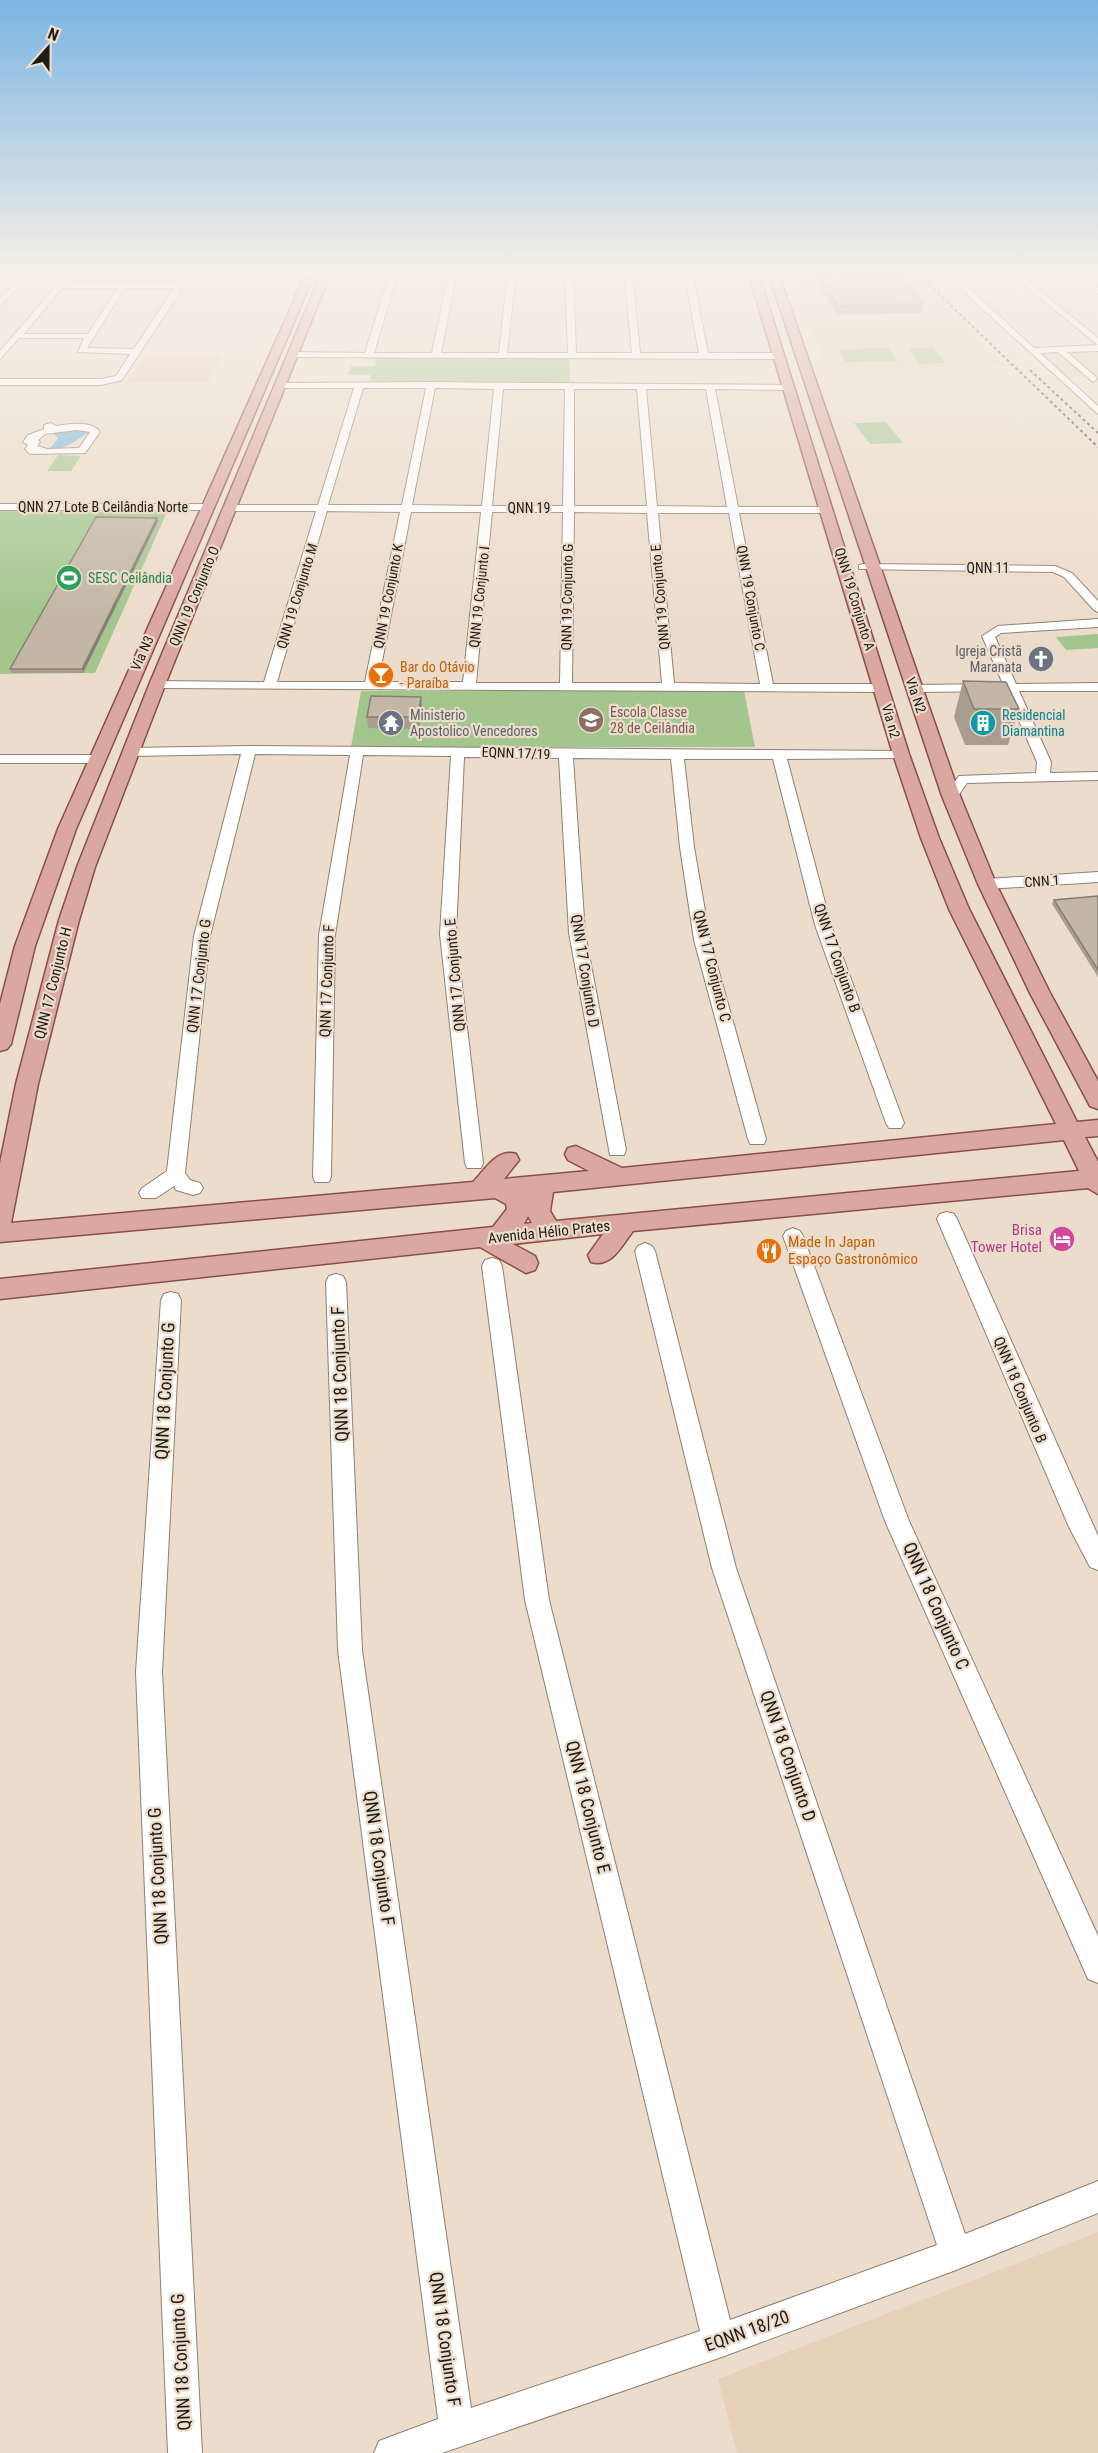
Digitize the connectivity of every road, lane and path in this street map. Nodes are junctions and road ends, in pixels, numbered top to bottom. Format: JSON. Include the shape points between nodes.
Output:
{"nodes":[{"id":1,"x":260,"y":386,"type":"edge"},
{"id":2,"x":280,"y":386,"type":"edge"},
{"id":3,"x":359,"y":386,"type":"edge"},
{"id":4,"x":431,"y":386,"type":"edge"},
{"id":5,"x":499,"y":386,"type":"edge"},
{"id":6,"x":570,"y":386,"type":"edge"},
{"id":7,"x":641,"y":386,"type":"edge"},
{"id":8,"x":674,"y":386,"type":"edge"},
{"id":9,"x":812,"y":386,"type":"edge"},
{"id":10,"x":1071,"y":386,"type":"edge"},
{"id":11,"x":710,"y":387,"type":"junction"},
{"id":12,"x":790,"y":389,"type":"junction"},
{"id":13,"x":256,"y":395,"type":"junction"},
{"id":14,"x":1098,"y":411,"type":"edge"},
{"id":15,"x":824,"y":422,"type":"junction"},
{"id":16,"x":264,"y":426,"type":"junction"},
{"id":17,"x":238,"y":436,"type":"junction"},
{"id":18,"x":31,"y":437,"type":"joint"},
{"id":19,"x":807,"y":440,"type":"junction"},
{"id":20,"x":247,"y":468,"type":"junction"},
{"id":21,"x":841,"y":475,"type":"junction"},
{"id":22,"x":0,"y":507,"type":"edge"},
{"id":23,"x":231,"y":508,"type":"junction"},
{"id":24,"x":405,"y":508,"type":"junction"},
{"id":25,"x":488,"y":508,"type":"junction"},
{"id":26,"x":568,"y":508,"type":"junction"},
{"id":27,"x":324,"y":509,"type":"junction"},
{"id":28,"x":652,"y":509,"type":"junction"},
{"id":29,"x":735,"y":510,"type":"junction"},
{"id":30,"x":827,"y":511,"type":"junction"},
{"id":31,"x":204,"y":512,"type":"junction"},
{"id":32,"x":868,"y":562,"type":"junction"},
{"id":33,"x":847,"y":574,"type":"junction"},
{"id":34,"x":195,"y":594,"type":"junction"},
{"id":35,"x":162,"y":608,"type":"junction"},
{"id":36,"x":1098,"y":608,"type":"edge"},
{"id":37,"x":1098,"y":623,"type":"edge"},
{"id":38,"x":270,"y":684,"type":"junction"},
{"id":39,"x":371,"y":684,"type":"junction"},
{"id":40,"x":157,"y":685,"type":"junction"},
{"id":41,"x":566,"y":685,"type":"junction"},
{"id":42,"x":668,"y":685,"type":"junction"},
{"id":43,"x":469,"y":686,"type":"junction"},
{"id":44,"x":767,"y":687,"type":"junction"},
{"id":45,"x":1098,"y":687,"type":"edge"},
{"id":46,"x":882,"y":688,"type":"junction"},
{"id":47,"x":914,"y":688,"type":"junction"},
{"id":48,"x":1010,"y":688,"type":"junction"},
{"id":49,"x":151,"y":701,"type":"junction"},
{"id":50,"x":249,"y":750,"type":"junction"},
{"id":51,"x":357,"y":751,"type":"junction"},
{"id":52,"x":458,"y":751,"type":"junction"},
{"id":53,"x":130,"y":752,"type":"junction"},
{"id":54,"x":566,"y":754,"type":"junction"},
{"id":55,"x":901,"y":754,"type":"junction"},
{"id":56,"x":677,"y":755,"type":"junction"},
{"id":57,"x":779,"y":755,"type":"junction"},
{"id":58,"x":0,"y":759,"type":"edge"},
{"id":59,"x":96,"y":759,"type":"junction"},
{"id":60,"x":1098,"y":776,"type":"edge"},
{"id":61,"x":1040,"y":777,"type":"junction"},
{"id":62,"x":914,"y":791,"type":"junction"},
{"id":63,"x":951,"y":796,"type":"junction"},
{"id":64,"x":67,"y":829,"type":"junction"},
{"id":65,"x":979,"y":866,"type":"junction"},
{"id":66,"x":1098,"y":877,"type":"edge"},
{"id":67,"x":987,"y":884,"type":"junction"},
{"id":68,"x":959,"y":909,"type":"junction"},
{"id":69,"x":69,"y":920,"type":"junction"},
{"id":70,"x":26,"y":946,"type":"junction"},
{"id":71,"x":1040,"y":993,"type":"junction"},
{"id":72,"x":0,"y":1044,"type":"edge"},
{"id":73,"x":27,"y":1084,"type":"junction"},
{"id":74,"x":1098,"y":1101,"type":"edge"},
{"id":75,"x":896,"y":1123,"type":"dead end"},
{"id":76,"x":1098,"y":1128,"type":"edge"},
{"id":77,"x":1070,"y":1131,"type":"junction"},
{"id":78,"x":757,"y":1139,"type":"dead end"},
{"id":79,"x":617,"y":1150,"type":"dead end"},
{"id":80,"x":576,"y":1154,"type":"dead end"},
{"id":81,"x":508,"y":1160,"type":"dead end"},
{"id":82,"x":474,"y":1163,"type":"dead end"},
{"id":83,"x":176,"y":1173,"type":"junction"},
{"id":84,"x":322,"y":1177,"type":"dead end"},
{"id":85,"x":620,"y":1177,"type":"junction"},
{"id":86,"x":1097,"y":1180,"type":"edge"},
{"id":87,"x":547,"y":1184,"type":"junction"},
{"id":88,"x":193,"y":1188,"type":"dead end"},
{"id":89,"x":488,"y":1190,"type":"junction"},
{"id":90,"x":149,"y":1193,"type":"dead end"},
{"id":91,"x":947,"y":1219,"type":"dead end"},
{"id":92,"x":0,"y":1221,"type":"edge"},
{"id":93,"x":625,"y":1224,"type":"junction"},
{"id":94,"x":550,"y":1232,"type":"junction"},
{"id":95,"x":0,"y":1233,"type":"edge"},
{"id":96,"x":793,"y":1236,"type":"dead end"},
{"id":97,"x":491,"y":1238,"type":"junction"},
{"id":98,"x":645,"y":1251,"type":"dead end"},
{"id":99,"x":600,"y":1255,"type":"dead end"},
{"id":100,"x":526,"y":1263,"type":"dead end"},
{"id":101,"x":492,"y":1266,"type":"dead end"},
{"id":102,"x":336,"y":1282,"type":"dead end"},
{"id":103,"x":0,"y":1289,"type":"edge"},
{"id":104,"x":171,"y":1300,"type":"dead end"},
{"id":105,"x":1098,"y":1559,"type":"edge"},
{"id":106,"x":1098,"y":1969,"type":"edge"},
{"id":107,"x":1098,"y":2197,"type":"edge"},
{"id":108,"x":956,"y":2254,"type":"junction"},
{"id":109,"x":719,"y":2342,"type":"junction"},
{"id":110,"x":457,"y":2430,"type":"junction"},
{"id":111,"x":185,"y":2453,"type":"edge"},
{"id":112,"x":391,"y":2453,"type":"edge"}],
"edges":[{"from":1,"to":13,"type":"main road","name":"Via N3"},
{"from":2,"to":16,"type":"main road"},
{"from":3,"to":27,"type":"street","name":"QNN 19 Conjunto M"},
{"from":4,"to":24,"type":"street","name":"QNN 19 Conjunto K"},
{"from":5,"to":25,"type":"street","name":"QNN 19 Conjunto I"},
{"from":6,"to":26,"type":"street","name":"QNN 19 Conjunto G"},
{"from":7,"to":28,"type":"street","name":"QNN 19 Conjunto E"},
{"from":8,"to":11,"type":"street"},
{"from":9,"to":15,"type":"main road","name":"Via N2"},
{"from":10,"to":14,"type":"street"},
{"from":11,"to":12,"type":"street"},
{"from":11,"to":29,"type":"street","name":"QNN 19 Conjunto C"},
{"from":12,"to":15,"type":"main road","via":[[808,428],[823,429]]},
{"from":12,"to":19,"type":"main road"},
{"from":13,"to":16,"type":"main road","via":[[256,409],[248,427]]},
{"from":13,"to":17,"type":"main road","name":"Via N3"},
{"from":15,"to":21,"type":"main road","name":"Via N2"},
{"from":16,"to":20,"type":"main road"},
{"from":17,"to":20,"type":"main road","via":[[256,436],[245,458]]},
{"from":17,"to":31,"type":"main road","name":"Via N3"},
{"from":18,"to":18,"type":"street","via":[[28,442],[35,442],[30,449],[42,449],[33,452],[82,451],[95,432],[81,426],[54,430],[51,426],[47,427],[50,431]]},
{"from":19,"to":21,"type":"main road","via":[[809,434],[823,436],[830,459]]},
{"from":19,"to":30,"type":"main road"},
{"from":20,"to":23,"type":"main road","name":"QNN 19 Conjunto O"},
{"from":21,"to":32,"type":"main road","name":"Via N2"},
{"from":22,"to":31,"type":"street","name":"QNN 27 Lote B Ceilândia Norte"},
{"from":23,"to":27,"type":"street","name":"QNN 19"},
{"from":23,"to":34,"type":"main road","name":"QNN 19 Conjunto O"},
{"from":24,"to":25,"type":"street","name":"QNN 19"},
{"from":24,"to":27,"type":"street","name":"QNN 19"},
{"from":24,"to":39,"type":"street","name":"QNN 19 Conjunto K"},
{"from":25,"to":26,"type":"street","name":"QNN 19"},
{"from":25,"to":43,"type":"street","name":"QNN 19 Conjunto I"},
{"from":26,"to":28,"type":"street","name":"QNN 19"},
{"from":26,"to":41,"type":"street","name":"QNN 19 Conjunto G"},
{"from":27,"to":38,"type":"street","name":"QNN 19 Conjunto M"},
{"from":28,"to":29,"type":"street","name":"QNN 19"},
{"from":28,"to":42,"type":"street","name":"QNN 19 Conjunto E"},
{"from":29,"to":30,"type":"street","name":"QNN 19"},
{"from":29,"to":44,"type":"street","name":"QNN 19 Conjunto C"},
{"from":30,"to":32,"type":"main road","via":[[840,528],[849,559]]},
{"from":30,"to":33,"type":"main road","name":"QNN 19 Conjunto A"},
{"from":31,"to":34,"type":"main road","via":[[202,532],[176,594]]},
{"from":31,"to":35,"type":"main road","name":"Via N3"},
{"from":32,"to":33,"type":"main road","via":[[851,567]]},
{"from":32,"to":36,"type":"street","name":"QNN 11","via":[[1054,569],[1068,575]]},
{"from":32,"to":47,"type":"main road","name":"Via N2"},
{"from":33,"to":46,"type":"main road","name":"QNN 19 Conjunto A"},
{"from":34,"to":40,"type":"main road","name":"QNN 19 Conjunto O"},
{"from":35,"to":49,"type":"main road","via":[[172,604],[182,607],[152,679]]},
{"from":35,"to":59,"type":"main road","name":"Via N3"},
{"from":37,"to":48,"type":"street","via":[[993,631],[988,638]]},
{"from":38,"to":39,"type":"street"},
{"from":38,"to":40,"type":"street"},
{"from":39,"to":43,"type":"street"},
{"from":40,"to":49,"type":"main road","name":"Via N3"},
{"from":41,"to":42,"type":"street"},
{"from":41,"to":43,"type":"street"},
{"from":42,"to":44,"type":"street"},
{"from":44,"to":46,"type":"street"},
{"from":45,"to":48,"type":"street"},
{"from":46,"to":55,"type":"main road","name":"Via n2"},
{"from":47,"to":48,"type":"street"},
{"from":47,"to":63,"type":"main road","name":"Via N2"},
{"from":48,"to":61,"type":"street","via":[[1045,765]]},
{"from":49,"to":53,"type":"main road","name":"Via N3"},
{"from":50,"to":51,"type":"street","name":"EQNN 17/19"},
{"from":50,"to":53,"type":"street","name":"EQNN 17/19"},
{"from":50,"to":83,"type":"street","name":"QNN 17 Conjunto G","via":[[201,936]]},
{"from":51,"to":52,"type":"street","name":"EQNN 17/19"},
{"from":51,"to":84,"type":"street","name":"QNN 17 Conjunto F","via":[[327,935]]},
{"from":52,"to":54,"type":"street","name":"EQNN 17/19"},
{"from":52,"to":82,"type":"street","name":"QNN 17 Conjunto E","via":[[448,934]]},
{"from":53,"to":69,"type":"main road","name":"QNN 17 Conjunto H"},
{"from":54,"to":56,"type":"street","name":"EQNN 17/19"},
{"from":54,"to":79,"type":"street","name":"QNN 17 Conjunto D","via":[[577,933]]},
{"from":55,"to":57,"type":"street","name":"EQNN 17/19"},
{"from":55,"to":62,"type":"main road","name":"Via N2"},
{"from":56,"to":57,"type":"street","name":"EQNN 17/19"},
{"from":56,"to":78,"type":"street","name":"QNN 17 Conjunto C","via":[[702,940]]},
{"from":57,"to":75,"type":"street","name":"QNN 17 Conjunto B","via":[[823,925]]},
{"from":58,"to":59,"type":"street"},
{"from":59,"to":64,"type":"main road","name":"Via N3"},
{"from":60,"to":61,"type":"street"},
{"from":61,"to":63,"type":"street","via":[[964,779]]},
{"from":62,"to":65,"type":"main road","via":[[939,835],[955,876],[963,882],[977,881]]},
{"from":62,"to":68,"type":"main road","name":"Via N2"},
{"from":63,"to":65,"type":"main road","name":"Via N2"},
{"from":64,"to":69,"type":"main road","via":[[44,922],[53,927]]},
{"from":64,"to":70,"type":"main road","name":"Via N3"},
{"from":65,"to":67,"type":"main road","name":"Via N2"},
{"from":66,"to":67,"type":"street","name":"CNN 1"},
{"from":67,"to":71,"type":"main road","name":"Via N2"},
{"from":68,"to":71,"type":"main road","via":[[962,894],[973,891],[984,898],[1014,959]]},
{"from":68,"to":77,"type":"main road","name":"Via N2"},
{"from":69,"to":73,"type":"main road","name":"QNN 17 Conjunto H"},
{"from":70,"to":72,"type":"main road","name":"Via N3"},
{"from":70,"to":73,"type":"main road","via":[[42,939],[52,947],[34,1012]]},
{"from":71,"to":74,"type":"main road","name":"Via N2"},
{"from":73,"to":92,"type":"main road","name":"QNN 17 Conjunto H"},
{"from":76,"to":77,"type":"main road"},
{"from":77,"to":85,"type":"main road"},
{"from":77,"to":86,"type":"main road","name":"Via N2"},
{"from":80,"to":85,"type":"main road"},
{"from":81,"to":89,"type":"main road"},
{"from":83,"to":88,"type":"street","via":[[183,1185]]},
{"from":83,"to":90,"type":"street"},
{"from":85,"to":87,"type":"main road"},
{"from":86,"to":93,"type":"main road","name":"Avenida Hélio Prates"},
{"from":87,"to":89,"type":"main road"},
{"from":87,"to":94,"type":"main road","via":[[540,1190],[538,1212]]},
{"from":89,"to":95,"type":"main road"},
{"from":89,"to":97,"type":"main road","via":[[510,1192],[519,1203],[520,1213],[513,1223]]},
{"from":91,"to":105,"type":"street","name":"QNN 18 Conjunto B","via":[[1063,1488]]},
{"from":93,"to":94,"type":"main road","name":"Avenida Hélio Prates"},
{"from":93,"to":99,"type":"main road"},
{"from":94,"to":97,"type":"main road","name":"Avenida Hélio Prates"},
{"from":96,"to":106,"type":"street","name":"QNN 18 Conjunto C","via":[[897,1521]]},
{"from":97,"to":100,"type":"main road"},
{"from":97,"to":103,"type":"main road","name":"Avenida Hélio Prates"},
{"from":98,"to":108,"type":"street","name":"QNN 18 Conjunto D","via":[[724,1568]]},
{"from":101,"to":109,"type":"street","name":"QNN 18 Conjunto E","via":[[537,1599]]},
{"from":102,"to":110,"type":"street","name":"QNN 18 Conjunto F","via":[[350,1650]]},
{"from":104,"to":111,"type":"street","name":"QNN 18 Conjunto G","via":[[148,1672]]},
{"from":107,"to":108,"type":"street","name":"EQNN 18/20"},
{"from":108,"to":109,"type":"street","name":"EQNN 18/20"},
{"from":109,"to":110,"type":"street","name":"EQNN 18/20"},
{"from":110,"to":112,"type":"street","name":"EQNN 18/20"}]}
